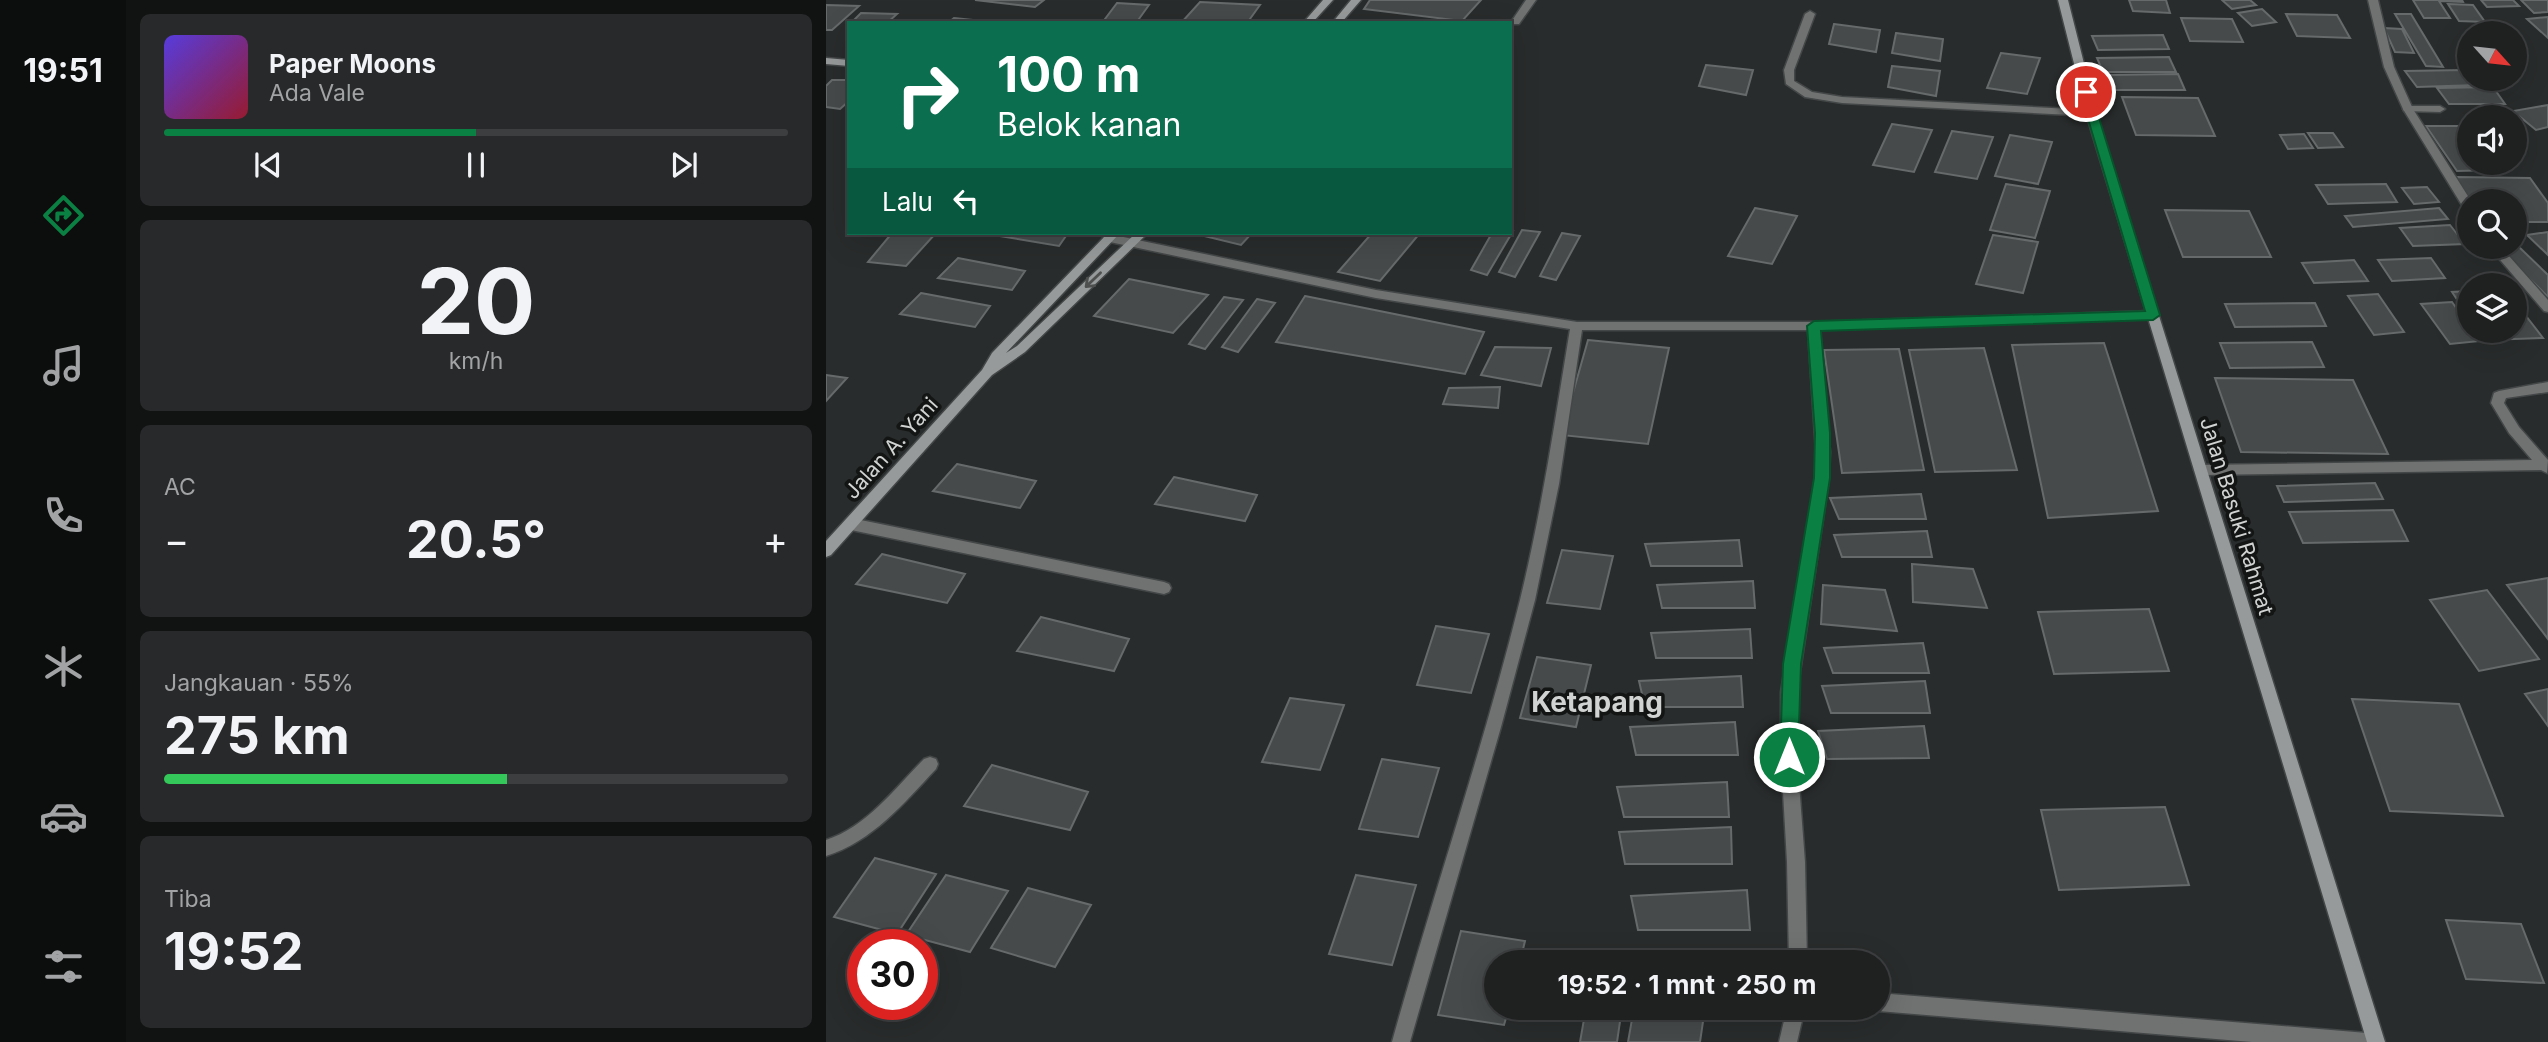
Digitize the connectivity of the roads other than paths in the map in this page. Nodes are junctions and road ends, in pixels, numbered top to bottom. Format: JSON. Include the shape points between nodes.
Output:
{"nodes":[{"id":1,"x":1328,"y":0,"type":"edge"},
{"id":2,"x":1356,"y":0,"type":"edge"},
{"id":3,"x":1531,"y":0,"type":"edge"},
{"id":4,"x":2063,"y":0,"type":"edge"},
{"id":5,"x":2373,"y":0,"type":"edge"},
{"id":6,"x":1810,"y":14,"type":"dead end"},
{"id":7,"x":1309,"y":21,"type":"edge"},
{"id":8,"x":1338,"y":21,"type":"edge"},
{"id":9,"x":1516,"y":22,"type":"dead end"},
{"id":10,"x":847,"y":63,"type":"edge"},
{"id":11,"x":828,"y":64,"type":"edge"},
{"id":12,"x":2440,"y":108,"type":"dead end"},
{"id":13,"x":2408,"y":109,"type":"junction"},
{"id":14,"x":2091,"y":113,"type":"junction"},
{"id":15,"x":2458,"y":189,"type":"edge"},
{"id":16,"x":1140,"y":235,"type":"edge"},
{"id":17,"x":1111,"y":236,"type":"edge"},
{"id":18,"x":1131,"y":243,"type":"junction"},
{"id":19,"x":2505,"y":259,"type":"edge"},
{"id":20,"x":2548,"y":308,"type":"edge"},
{"id":21,"x":2153,"y":315,"type":"junction"},
{"id":22,"x":1577,"y":326,"type":"junction"},
{"id":23,"x":1814,"y":326,"type":"junction"},
{"id":24,"x":987,"y":373,"type":"junction"},
{"id":25,"x":2548,"y":387,"type":"edge"},
{"id":26,"x":2546,"y":467,"type":"edge"},
{"id":27,"x":2201,"y":470,"type":"junction"},
{"id":28,"x":850,"y":524,"type":"junction"},
{"id":29,"x":826,"y":551,"type":"edge"},
{"id":30,"x":1164,"y":588,"type":"dead end"},
{"id":31,"x":930,"y":764,"type":"dead end"},
{"id":32,"x":826,"y":848,"type":"edge"},
{"id":33,"x":1798,"y":950,"type":"edge"},
{"id":34,"x":1890,"y":1003,"type":"edge"},
{"id":35,"x":1793,"y":1020,"type":"edge"},
{"id":36,"x":1401,"y":1042,"type":"edge"},
{"id":37,"x":1788,"y":1042,"type":"edge"},
{"id":38,"x":2367,"y":1042,"type":"edge"},
{"id":39,"x":2376,"y":1042,"type":"edge"}],
"edges":[{"from":1,"to":7,"type":"street"},
{"from":2,"to":8,"type":"street"},
{"from":3,"to":9,"type":"street"},
{"from":4,"to":14,"type":"street","name":"Jalan Basuki Rahmat"},
{"from":5,"to":13,"type":"street","via":[[2389,67]]},
{"from":6,"to":14,"type":"street","via":[[1789,70],[1790,82],[1809,95],[1856,102]]},
{"from":10,"to":11,"type":"street"},
{"from":12,"to":13,"type":"street"},
{"from":13,"to":15,"type":"street"},
{"from":14,"to":21,"type":"street","name":"Jalan Basuki Rahmat"},
{"from":16,"to":18,"type":"street","name":"Jalan A. Yani"},
{"from":17,"to":18,"type":"street"},
{"from":17,"to":24,"type":"street","name":"Jalan A. Yani","via":[[996,356]]},
{"from":18,"to":22,"type":"street","via":[[1376,294]]},
{"from":18,"to":24,"type":"street","name":"Jalan A. Yani","one_way":true,"via":[[1021,349]]},
{"from":19,"to":20,"type":"street"},
{"from":21,"to":23,"type":"street"},
{"from":21,"to":27,"type":"street","name":"Jalan Basuki Rahmat"},
{"from":22,"to":23,"type":"street"},
{"from":22,"to":36,"type":"street","via":[[1542,535],[1492,729]]},
{"from":23,"to":33,"type":"street","via":[[1822,478],[1789,692]]},
{"from":24,"to":28,"type":"street","name":"Jalan A. Yani"},
{"from":25,"to":26,"type":"street","via":[[2504,394],[2497,403]]},
{"from":26,"to":27,"type":"street"},
{"from":27,"to":39,"type":"street","name":"Jalan Basuki Rahmat"},
{"from":28,"to":29,"type":"street","name":"Jalan A. Yani"},
{"from":28,"to":30,"type":"street"},
{"from":31,"to":32,"type":"street","via":[[877,818],[839,846]]},
{"from":34,"to":38,"type":"street"},
{"from":35,"to":37,"type":"street"}]}
